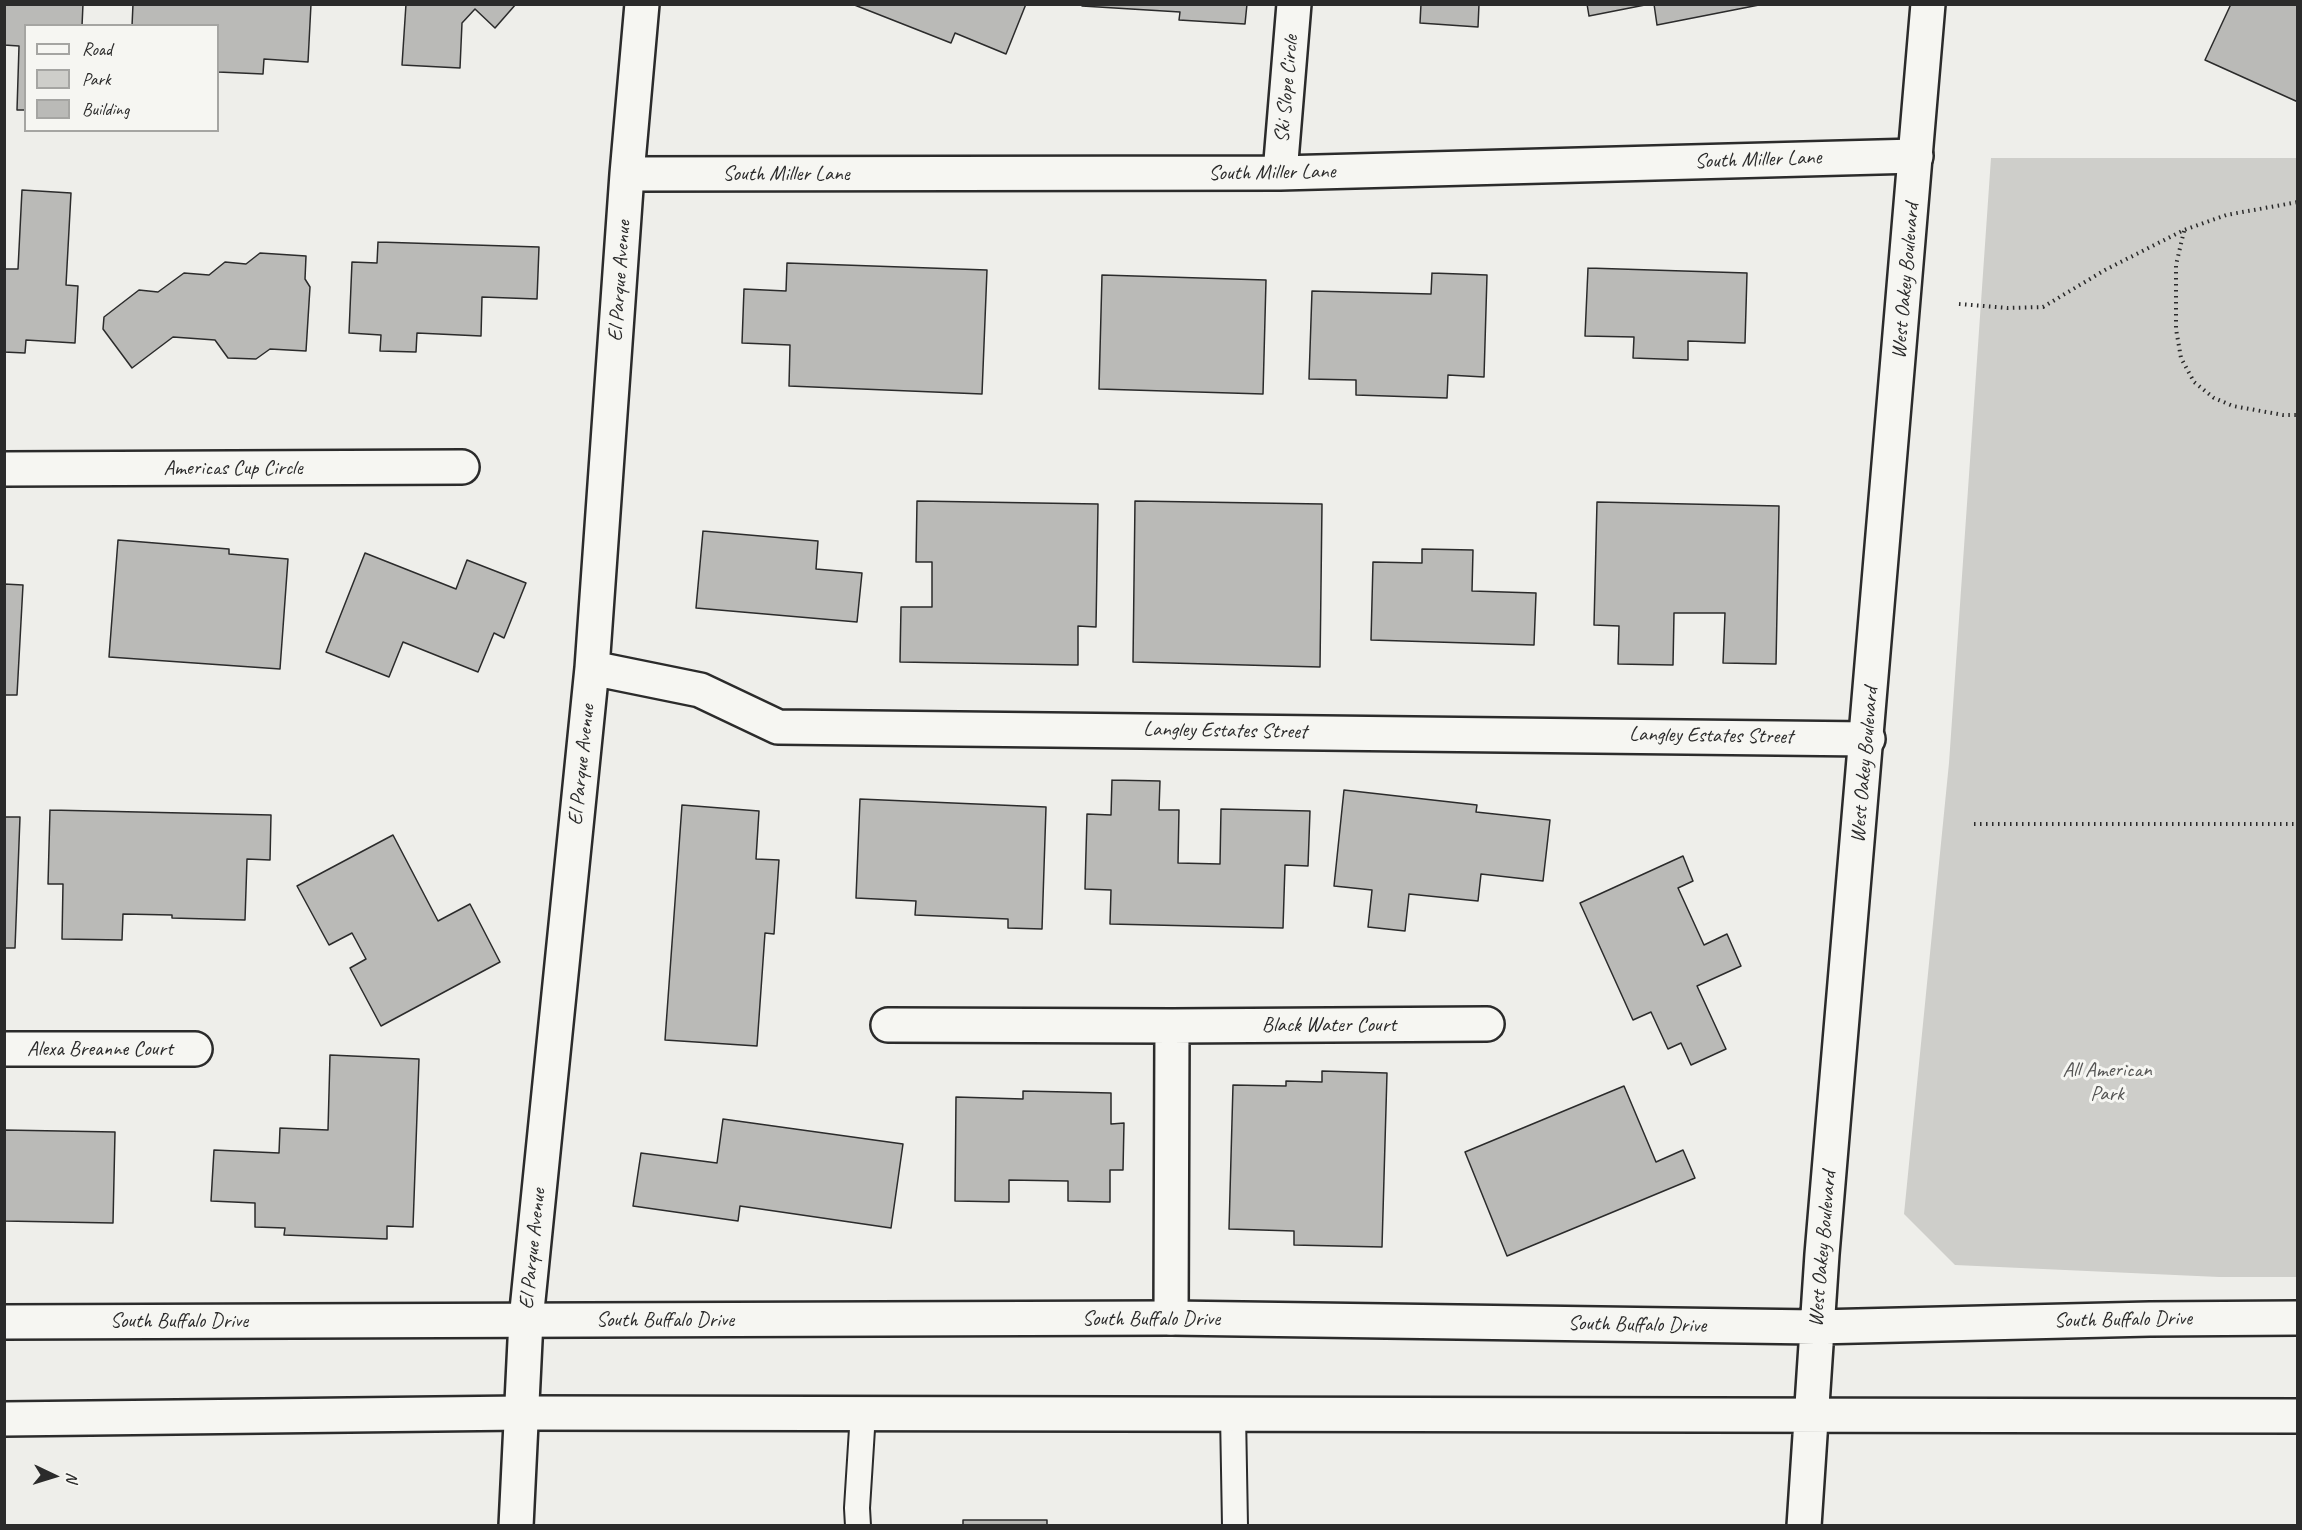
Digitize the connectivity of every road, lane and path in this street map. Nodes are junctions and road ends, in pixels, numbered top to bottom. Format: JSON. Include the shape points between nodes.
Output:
{"nodes":[{"id":1,"x":642,"y":4,"type":"edge"},
{"id":2,"x":1294,"y":4,"type":"edge"},
{"id":3,"x":1929,"y":4,"type":"edge"},
{"id":4,"x":1917,"y":156,"type":"junction"},
{"id":5,"x":1280,"y":173,"type":"junction"},
{"id":6,"x":627,"y":174,"type":"junction"},
{"id":7,"x":2298,"y":202,"type":"edge"},
{"id":8,"x":2184,"y":230,"type":"junction"},
{"id":9,"x":1959,"y":304,"type":"dead end"},
{"id":10,"x":2298,"y":415,"type":"edge"},
{"id":11,"x":462,"y":467,"type":"dead end"},
{"id":12,"x":4,"y":469,"type":"edge"},
{"id":13,"x":592,"y":668,"type":"junction"},
{"id":14,"x":1868,"y":739,"type":"junction"},
{"id":15,"x":1974,"y":824,"type":"dead end"},
{"id":16,"x":2298,"y":824,"type":"edge"},
{"id":17,"x":1487,"y":1024,"type":"dead end"},
{"id":18,"x":888,"y":1025,"type":"dead end"},
{"id":19,"x":1172,"y":1026,"type":"junction"},
{"id":20,"x":4,"y":1049,"type":"edge"},
{"id":21,"x":195,"y":1049,"type":"dead end"},
{"id":22,"x":1171,"y":1318,"type":"junction"},
{"id":23,"x":2298,"y":1318,"type":"edge"},
{"id":24,"x":526,"y":1320,"type":"junction"},
{"id":25,"x":4,"y":1322,"type":"edge"},
{"id":26,"x":1816,"y":1327,"type":"junction"},
{"id":27,"x":522,"y":1413,"type":"junction"},
{"id":28,"x":863,"y":1413,"type":"junction"},
{"id":29,"x":1233,"y":1414,"type":"junction"},
{"id":30,"x":1810,"y":1414,"type":"junction"},
{"id":31,"x":2298,"y":1416,"type":"edge"},
{"id":32,"x":4,"y":1419,"type":"edge"},
{"id":33,"x":516,"y":1526,"type":"edge"},
{"id":34,"x":858,"y":1526,"type":"edge"},
{"id":35,"x":1235,"y":1526,"type":"edge"},
{"id":36,"x":1804,"y":1526,"type":"edge"}],
"edges":[{"from":1,"to":6,"type":"main road","name":"El Parque Avenue"},
{"from":2,"to":5,"type":"main road","name":"Ski Slope Circle"},
{"from":3,"to":4,"type":"main road","name":"West Oakey Boulevard"},
{"from":4,"to":5,"type":"main road","name":"South Miller Lane"},
{"from":4,"to":14,"type":"main road","name":"West Oakey Boulevard"},
{"from":5,"to":6,"type":"main road","name":"South Miller Lane"},
{"from":6,"to":13,"type":"main road","name":"El Parque Avenue"},
{"from":7,"to":8,"type":"path","via":[[2226,215]]},
{"from":8,"to":9,"type":"path","via":[[2043,307]]},
{"from":8,"to":10,"type":"path","via":[[2176,265],[2176,329],[2181,358],[2194,382],[2214,398],[2233,406]]},
{"from":11,"to":12,"type":"main road","name":"Americas Cup Circle"},
{"from":13,"to":14,"type":"main road","name":"Langley Estates Street","via":[[700,690],[778,727]]},
{"from":13,"to":24,"type":"main road","name":"El Parque Avenue"},
{"from":14,"to":26,"type":"main road","name":"West Oakey Boulevard"},
{"from":15,"to":16,"type":"path"},
{"from":17,"to":19,"type":"main road","name":"Black Water Court"},
{"from":18,"to":19,"type":"main road","name":"Black Water Court"},
{"from":19,"to":22,"type":"main road"},
{"from":20,"to":21,"type":"main road","name":"Alexa Breanne Court"},
{"from":22,"to":24,"type":"main road","name":"South Buffalo Drive"},
{"from":22,"to":26,"type":"main road","name":"South Buffalo Drive"},
{"from":23,"to":26,"type":"main road","name":"South Buffalo Drive"},
{"from":24,"to":25,"type":"main road","name":"South Buffalo Drive"},
{"from":24,"to":27,"type":"main road","name":"El Parque Avenue"},
{"from":26,"to":30,"type":"main road","name":"West Oakey Boulevard"},
{"from":27,"to":28,"type":"main road"},
{"from":27,"to":32,"type":"main road"},
{"from":27,"to":33,"type":"main road","name":"El Parque Avenue"},
{"from":28,"to":29,"type":"main road"},
{"from":28,"to":34,"type":"lane"},
{"from":29,"to":30,"type":"main road"},
{"from":29,"to":35,"type":"lane"},
{"from":30,"to":31,"type":"main road"},
{"from":30,"to":36,"type":"main road","name":"West Oakey Boulevard"}]}
